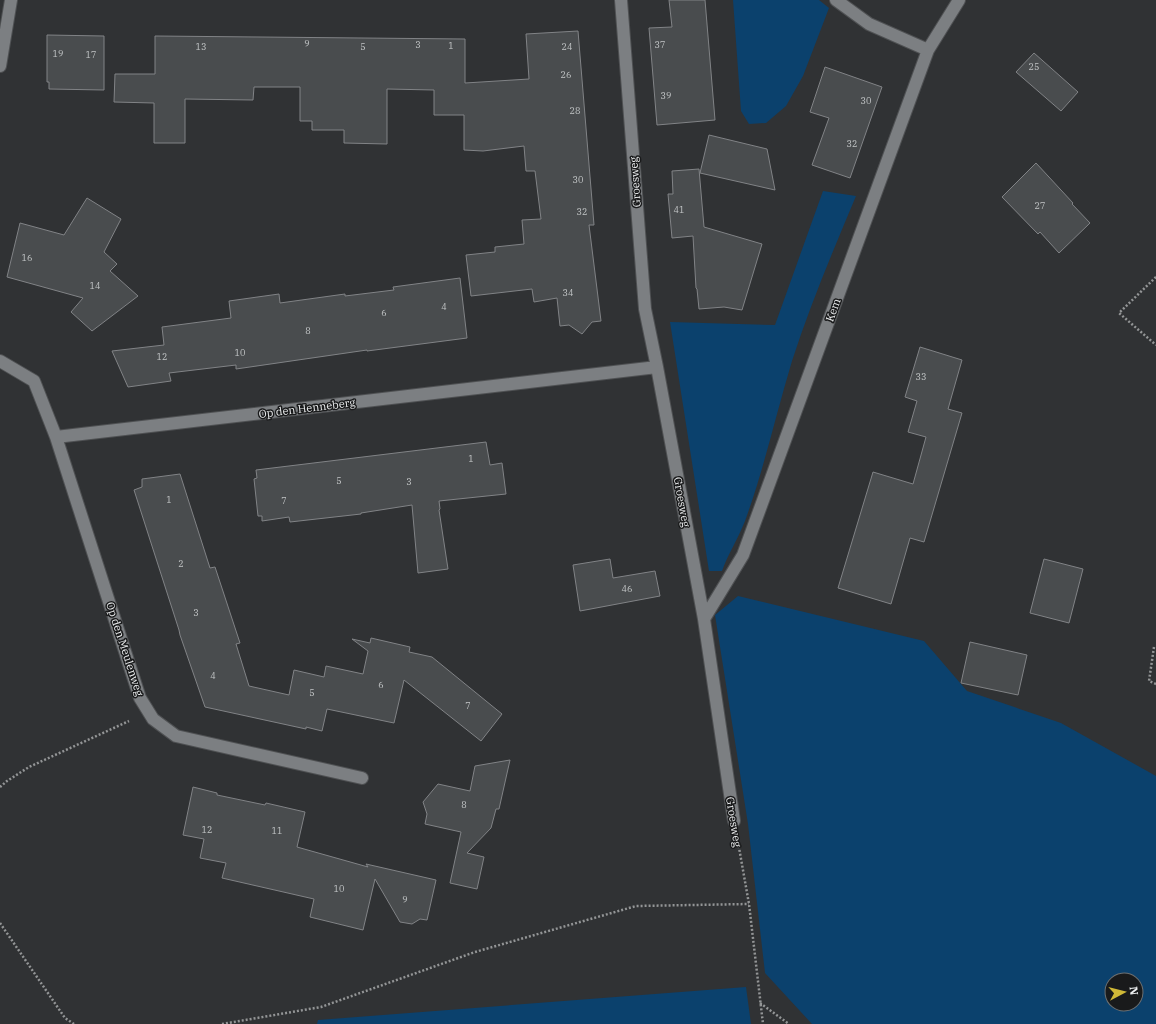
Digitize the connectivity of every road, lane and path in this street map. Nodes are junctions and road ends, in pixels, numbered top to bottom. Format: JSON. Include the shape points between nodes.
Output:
{"nodes":[{"id":1,"x":11,"y":0,"type":"edge"},
{"id":2,"x":622,"y":0,"type":"edge"},
{"id":3,"x":836,"y":0,"type":"edge"},
{"id":4,"x":959,"y":0,"type":"edge"},
{"id":5,"x":928,"y":50,"type":"junction"},
{"id":6,"x":0,"y":66,"type":"edge"},
{"id":7,"x":1156,"y":277,"type":"edge"},
{"id":8,"x":1156,"y":345,"type":"edge"},
{"id":9,"x":0,"y":361,"type":"edge"},
{"id":10,"x":657,"y":367,"type":"junction"},
{"id":11,"x":56,"y":437,"type":"junction"},
{"id":12,"x":704,"y":619,"type":"junction"},
{"id":13,"x":1154,"y":647,"type":"dead end"},
{"id":14,"x":1156,"y":684,"type":"edge"},
{"id":15,"x":149,"y":712,"type":"junction"},
{"id":16,"x":362,"y":778,"type":"dead end"},
{"id":17,"x":0,"y":788,"type":"edge"},
{"id":18,"x":734,"y":820,"type":"joint"},
{"id":19,"x":749,"y":904,"type":"junction"},
{"id":20,"x":0,"y":923,"type":"edge"},
{"id":21,"x":760,"y":1003,"type":"junction"},
{"id":22,"x":74,"y":1024,"type":"edge"},
{"id":23,"x":222,"y":1024,"type":"edge"},
{"id":24,"x":763,"y":1024,"type":"edge"},
{"id":25,"x":789,"y":1024,"type":"edge"}],
"edges":[{"from":1,"to":6,"type":"street"},
{"from":2,"to":10,"type":"street","name":"Groesweg","via":[[645,310]]},
{"from":3,"to":5,"type":"street","via":[[868,24]]},
{"from":4,"to":5,"type":"street","name":"Kem"},
{"from":5,"to":12,"type":"street","name":"Kem","via":[[742,555]]},
{"from":7,"to":8,"type":"path","via":[[1119,313]]},
{"from":9,"to":11,"type":"street","via":[[34,381]]},
{"from":10,"to":11,"type":"street","name":"Op den Henneberg"},
{"from":10,"to":12,"type":"street","name":"Groesweg"},
{"from":11,"to":15,"type":"street","name":"Op den Meulenweg","via":[[140,698]]},
{"from":12,"to":18,"type":"street","name":"Groesweg"},
{"from":13,"to":14,"type":"path","via":[[1148,681]]},
{"from":15,"to":16,"type":"street","name":"Op den Meulenweg","via":[[153,719],[176,736]]},
{"from":15,"to":17,"type":"path","via":[[29,767]]},
{"from":18,"to":19,"type":"path","name":"Groesweg"},
{"from":19,"to":21,"type":"path","name":"Groesweg"},
{"from":19,"to":23,"type":"path","via":[[636,906],[475,952],[321,1007]]},
{"from":20,"to":22,"type":"path","via":[[65,1018]]},
{"from":21,"to":24,"type":"path","name":"Groesweg"},
{"from":21,"to":25,"type":"path"}]}
